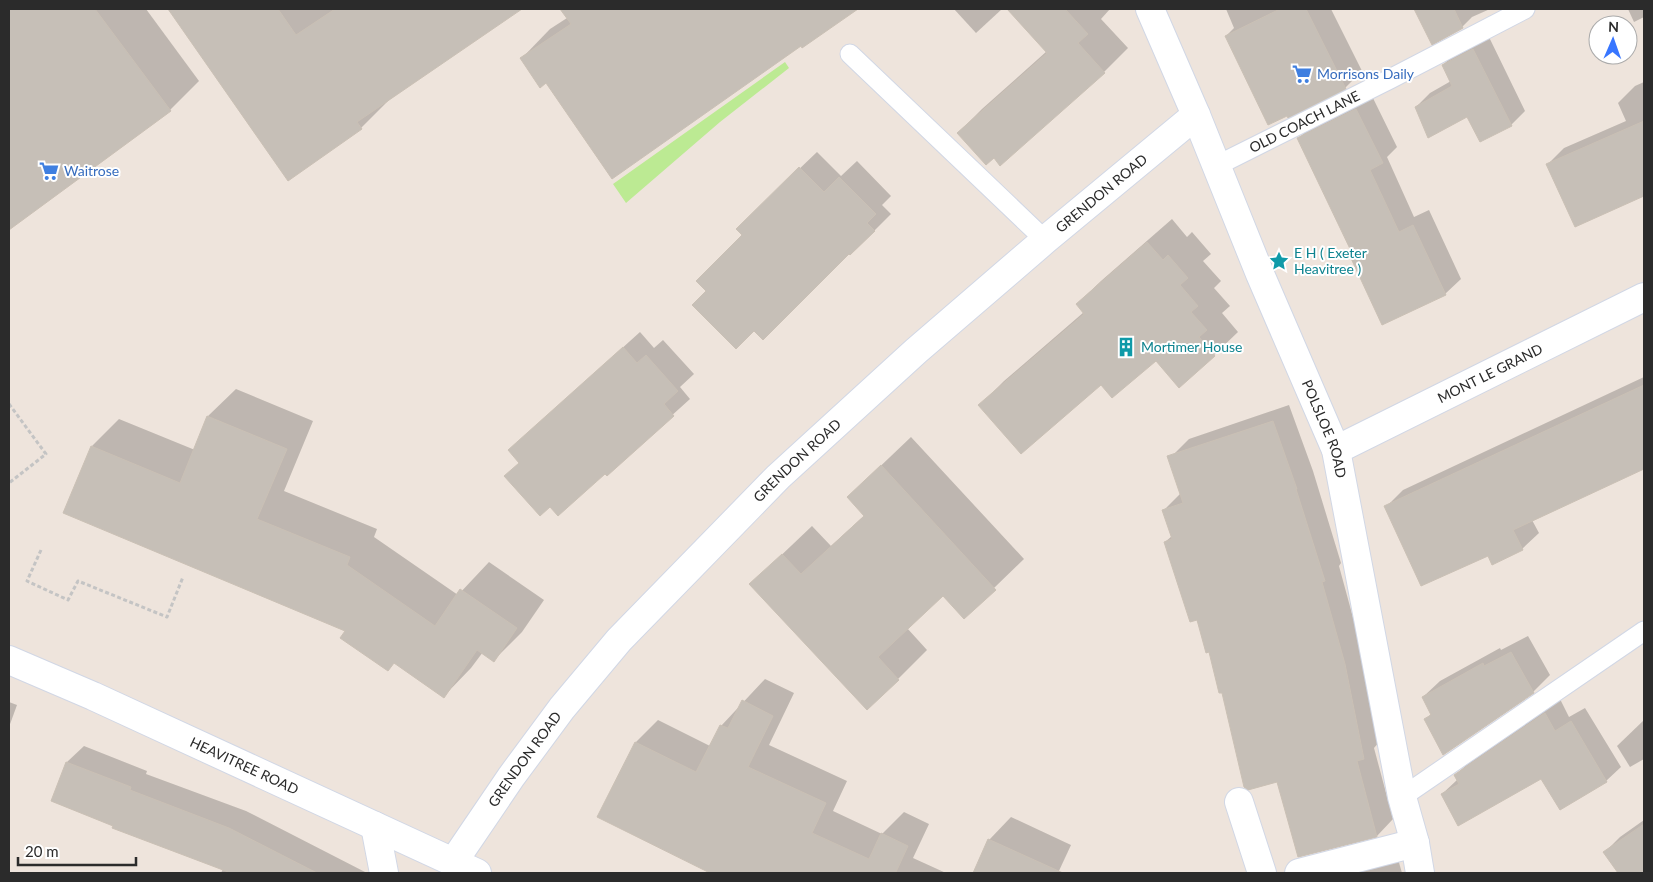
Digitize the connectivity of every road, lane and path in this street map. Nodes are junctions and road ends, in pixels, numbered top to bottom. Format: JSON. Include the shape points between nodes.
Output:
{"nodes":[{"id":1,"x":1150,"y":9,"type":"edge"},
{"id":2,"x":1525,"y":9,"type":"edge"},
{"id":3,"x":850,"y":54,"type":"dead end"},
{"id":4,"x":1196,"y":115,"type":"junction"},
{"id":5,"x":1216,"y":166,"type":"junction"},
{"id":6,"x":1046,"y":240,"type":"junction"},
{"id":7,"x":1644,"y":297,"type":"edge"},
{"id":8,"x":9,"y":404,"type":"edge"},
{"id":9,"x":1336,"y":450,"type":"junction"},
{"id":10,"x":9,"y":484,"type":"edge"},
{"id":11,"x":41,"y":550,"type":"dead end"},
{"id":12,"x":183,"y":577,"type":"dead end"},
{"id":13,"x":1644,"y":631,"type":"edge"},
{"id":14,"x":9,"y":660,"type":"edge"},
{"id":15,"x":1402,"y":797,"type":"junction"},
{"id":16,"x":1238,"y":802,"type":"dead end"},
{"id":17,"x":375,"y":826,"type":"junction"},
{"id":18,"x":1414,"y":843,"type":"junction"},
{"id":19,"x":466,"y":867,"type":"edge"},
{"id":20,"x":384,"y":873,"type":"edge"},
{"id":21,"x":1262,"y":873,"type":"edge"},
{"id":22,"x":1299,"y":873,"type":"edge"},
{"id":23,"x":1420,"y":873,"type":"edge"}],
"edges":[{"from":1,"to":4,"type":"street","name":"POLSLOE ROAD"},
{"from":2,"to":5,"type":"lane","name":"OLD COACH LANE"},
{"from":3,"to":6,"type":"lane"},
{"from":4,"to":5,"type":"street","name":"POLSLOE ROAD"},
{"from":4,"to":6,"type":"street","name":"GRENDON ROAD"},
{"from":5,"to":9,"type":"street","name":"POLSLOE ROAD"},
{"from":6,"to":19,"type":"street","name":"GRENDON ROAD","via":[[916,351],[778,477],[619,640],[562,708],[511,777]]},
{"from":7,"to":9,"type":"street","name":"MONT LE GRAND"},
{"from":8,"to":10,"type":"path","via":[[46,454]]},
{"from":9,"to":15,"type":"street","name":"POLSLOE ROAD"},
{"from":11,"to":12,"type":"path","via":[[27,580],[68,600],[78,581],[167,617]]},
{"from":13,"to":15,"type":"lane"},
{"from":14,"to":17,"type":"street","name":"HEAVITREE ROAD"},
{"from":15,"to":18,"type":"street","name":"POLSLOE ROAD"},
{"from":16,"to":21,"type":"street"},
{"from":17,"to":19,"type":"street","name":"HEAVITREE ROAD"},
{"from":17,"to":20,"type":"street"},
{"from":18,"to":22,"type":"street"},
{"from":18,"to":23,"type":"street","name":"POLSLOE ROAD"}]}
